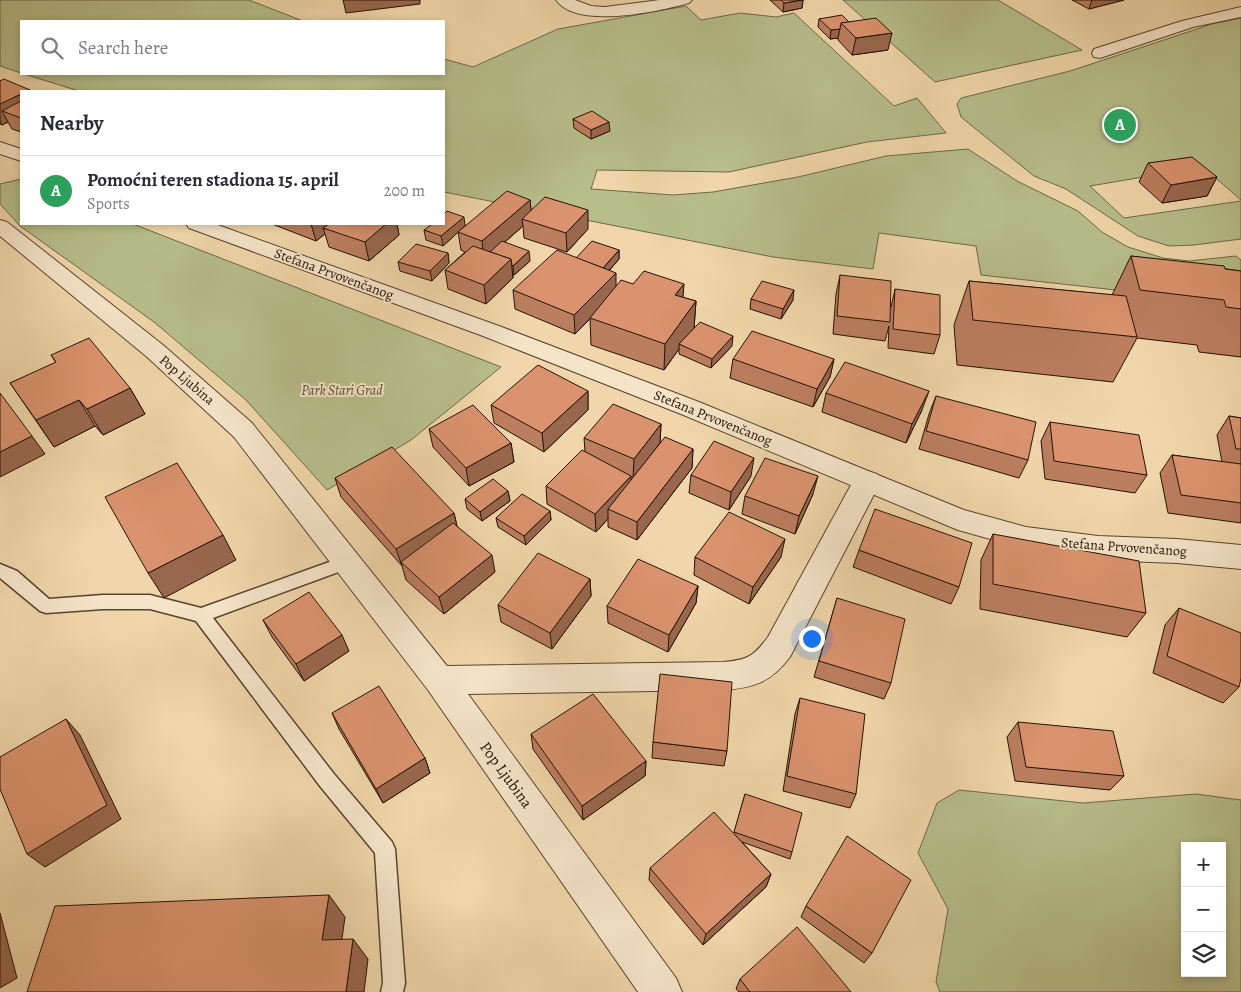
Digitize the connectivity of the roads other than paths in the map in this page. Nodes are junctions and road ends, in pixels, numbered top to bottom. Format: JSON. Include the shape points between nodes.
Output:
{"nodes":[{"id":1,"x":564,"y":0,"type":"edge"},
{"id":2,"x":684,"y":0,"type":"edge"},
{"id":3,"x":1241,"y":12,"type":"edge"},
{"id":4,"x":1100,"y":52,"type":"dead end"},
{"id":5,"x":0,"y":148,"type":"edge"},
{"id":6,"x":20,"y":156,"type":"edge"},
{"id":7,"x":20,"y":160,"type":"edge"},
{"id":8,"x":0,"y":168,"type":"edge"},
{"id":9,"x":199,"y":225,"type":"edge"},
{"id":10,"x":0,"y":226,"type":"edge"},
{"id":11,"x":867,"y":481,"type":"junction"},
{"id":12,"x":1241,"y":557,"type":"edge"},
{"id":13,"x":346,"y":562,"type":"junction"},
{"id":14,"x":0,"y":571,"type":"edge"},
{"id":15,"x":201,"y":616,"type":"junction"},
{"id":16,"x":439,"y":680,"type":"junction"},
{"id":17,"x":392,"y":992,"type":"edge"},
{"id":18,"x":662,"y":992,"type":"edge"}],
"edges":[{"from":1,"to":2,"type":"street","via":[[570,6],[598,12]]},
{"from":3,"to":4,"type":"street","via":[[1170,28]]},
{"from":5,"to":6,"type":"street"},
{"from":7,"to":8,"type":"street"},
{"from":9,"to":11,"type":"street","name":"Stefana Prvovenčanog","via":[[491,331]]},
{"from":10,"to":13,"type":"street","name":"Pop Ljubina","via":[[98,303],[243,430]]},
{"from":11,"to":12,"type":"street","name":"Stefana Prvovenčanog","via":[[958,519],[1026,538],[1098,548]]},
{"from":11,"to":16,"type":"street","via":[[779,647],[767,664],[752,673]]},
{"from":13,"to":15,"type":"lane"},
{"from":13,"to":16,"type":"street","name":"Pop Ljubina"},
{"from":14,"to":15,"type":"lane","via":[[11,576],[46,606],[150,602]]},
{"from":15,"to":17,"type":"lane","via":[[327,780],[386,850]]},
{"from":16,"to":18,"type":"street","name":"Pop Ljubina"}]}
